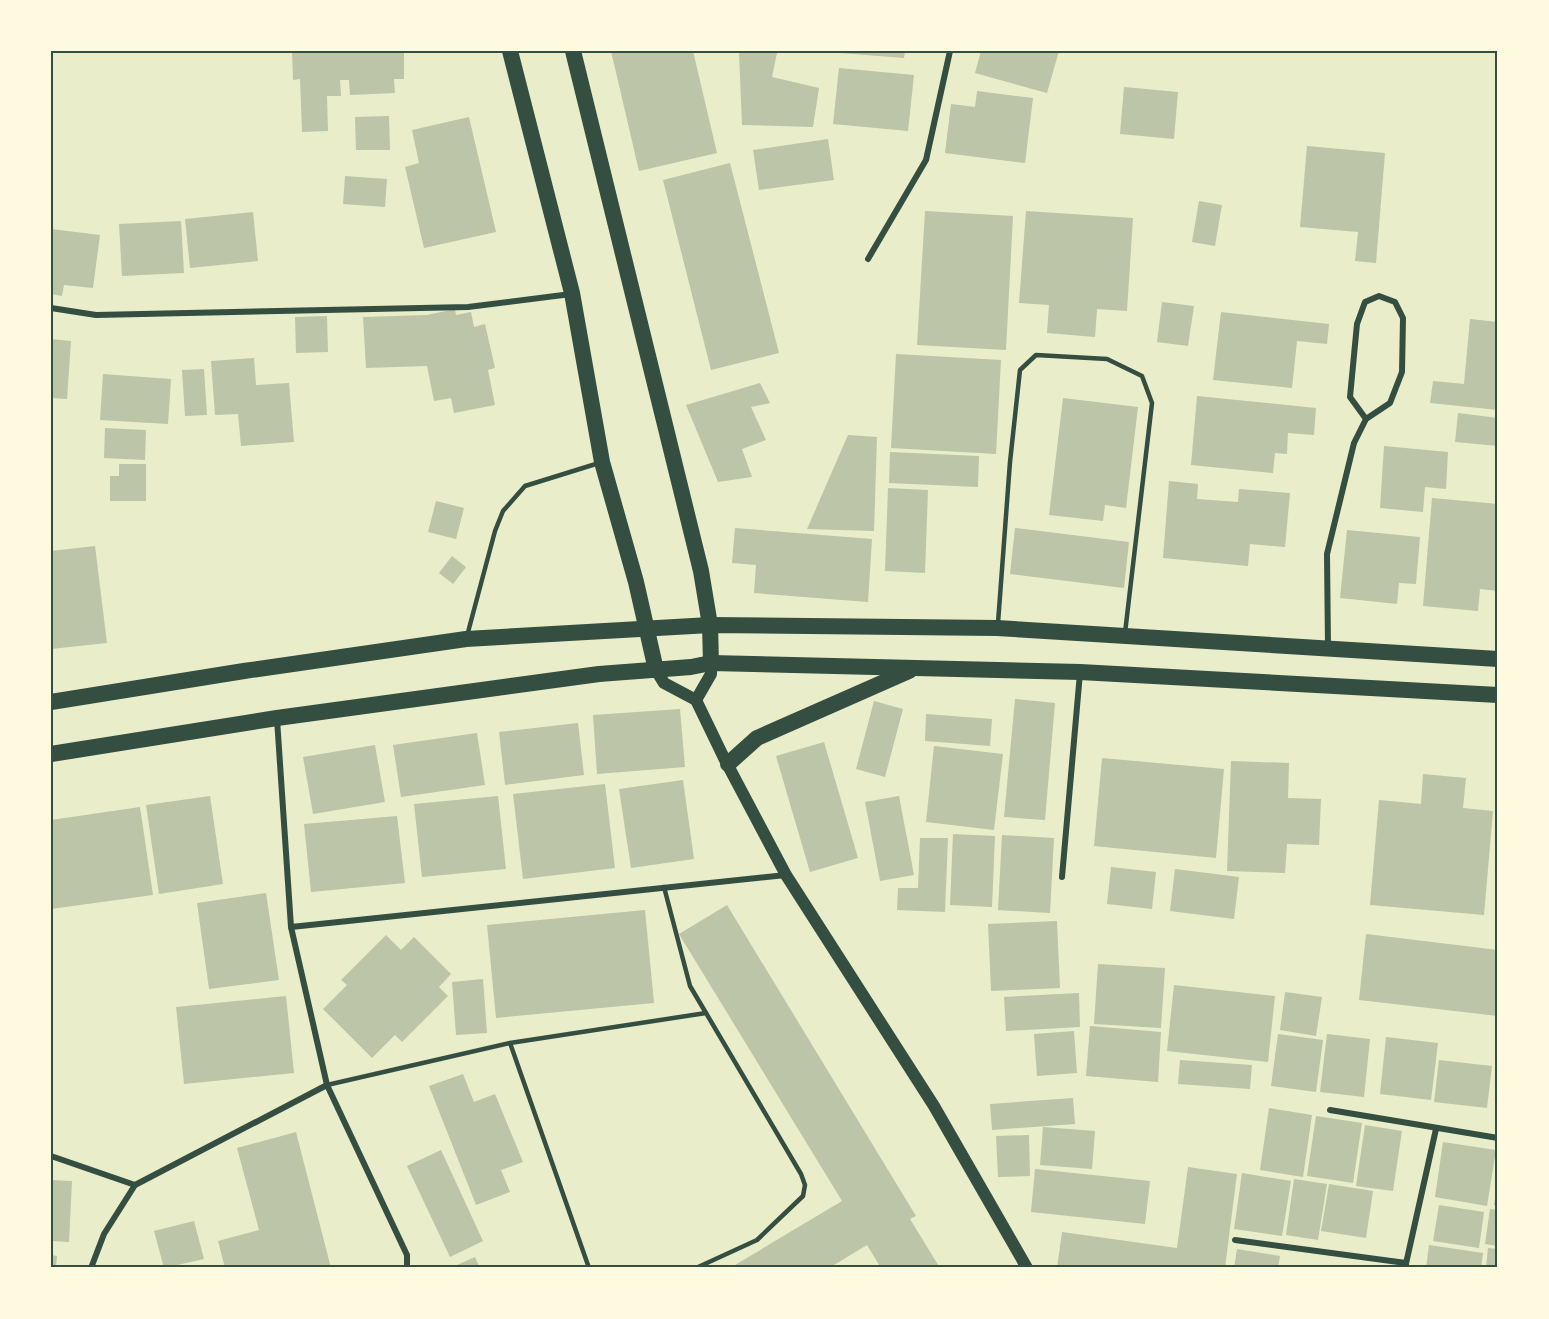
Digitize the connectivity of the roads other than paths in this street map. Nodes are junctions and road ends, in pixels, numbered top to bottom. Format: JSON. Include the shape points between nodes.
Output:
{"nodes":[{"id":1,"x":510,"y":51,"type":"edge"},
{"id":2,"x":573,"y":51,"type":"edge"},
{"id":3,"x":950,"y":51,"type":"edge"},
{"id":4,"x":868,"y":259,"type":"dead end"},
{"id":5,"x":572,"y":293,"type":"junction"},
{"id":6,"x":51,"y":308,"type":"edge"},
{"id":7,"x":1366,"y":419,"type":"junction"},
{"id":8,"x":602,"y":462,"type":"junction"},
{"id":9,"x":710,"y":624,"type":"junction"},
{"id":10,"x":998,"y":628,"type":"junction"},
{"id":11,"x":646,"y":629,"type":"junction"},
{"id":12,"x":1125,"y":635,"type":"junction"},
{"id":13,"x":466,"y":639,"type":"junction"},
{"id":14,"x":1328,"y":647,"type":"junction"},
{"id":15,"x":1498,"y":659,"type":"edge"},
{"id":16,"x":711,"y":663,"type":"junction"},
{"id":17,"x":916,"y":668,"type":"junction"},
{"id":18,"x":656,"y":670,"type":"junction"},
{"id":19,"x":1080,"y":672,"type":"junction"},
{"id":20,"x":1498,"y":695,"type":"edge"},
{"id":21,"x":696,"y":700,"type":"junction"},
{"id":22,"x":51,"y":702,"type":"edge"},
{"id":23,"x":277,"y":718,"type":"junction"},
{"id":24,"x":51,"y":754,"type":"edge"},
{"id":25,"x":728,"y":764,"type":"junction"},
{"id":26,"x":786,"y":875,"type":"junction"},
{"id":27,"x":1062,"y":877,"type":"dead end"},
{"id":28,"x":664,"y":887,"type":"junction"},
{"id":29,"x":291,"y":927,"type":"junction"},
{"id":30,"x":705,"y":1013,"type":"junction"},
{"id":31,"x":510,"y":1043,"type":"junction"},
{"id":32,"x":327,"y":1085,"type":"junction"},
{"id":33,"x":1330,"y":1110,"type":"dead end"},
{"id":34,"x":1436,"y":1129,"type":"junction"},
{"id":35,"x":1498,"y":1138,"type":"edge"},
{"id":36,"x":51,"y":1156,"type":"edge"},
{"id":37,"x":135,"y":1185,"type":"junction"},
{"id":38,"x":1235,"y":1240,"type":"dead end"},
{"id":39,"x":1405,"y":1265,"type":"edge"},
{"id":40,"x":91,"y":1268,"type":"edge"},
{"id":41,"x":407,"y":1268,"type":"edge"},
{"id":42,"x":589,"y":1268,"type":"edge"},
{"id":43,"x":696,"y":1268,"type":"edge"},
{"id":44,"x":1027,"y":1268,"type":"edge"}],
"edges":[{"from":1,"to":5,"type":"highway"},
{"from":2,"to":9,"type":"highway","via":[[701,571]]},
{"from":3,"to":4,"type":"street","via":[[926,160]]},
{"from":5,"to":6,"type":"street","via":[[468,307],[96,315]]},
{"from":5,"to":8,"type":"highway"},
{"from":7,"to":7,"type":"street","via":[[1350,397],[1357,324],[1365,302],[1379,296],[1395,302],[1403,318],[1402,372],[1390,403]]},
{"from":7,"to":14,"type":"street","via":[[1354,443],[1328,554]]},
{"from":8,"to":11,"type":"highway"},
{"from":8,"to":13,"type":"lane","via":[[525,486],[503,511]]},
{"from":9,"to":10,"type":"highway"},
{"from":9,"to":11,"type":"highway"},
{"from":9,"to":16,"type":"highway"},
{"from":10,"to":12,"type":"highway"},
{"from":10,"to":12,"type":"lane","via":[[1020,370],[1036,355],[1107,359],[1142,376],[1152,403]]},
{"from":11,"to":13,"type":"highway"},
{"from":11,"to":18,"type":"highway"},
{"from":12,"to":14,"type":"highway"},
{"from":13,"to":22,"type":"highway"},
{"from":14,"to":15,"type":"highway"},
{"from":16,"to":17,"type":"highway"},
{"from":16,"to":18,"type":"highway"},
{"from":16,"to":21,"type":"main road","via":[[711,674]]},
{"from":17,"to":19,"type":"highway"},
{"from":17,"to":25,"type":"highway","via":[[757,738]]},
{"from":18,"to":21,"type":"main road","via":[[664,683]]},
{"from":18,"to":23,"type":"highway","via":[[599,674]]},
{"from":19,"to":20,"type":"highway"},
{"from":19,"to":27,"type":"street"},
{"from":21,"to":25,"type":"main road"},
{"from":23,"to":24,"type":"highway"},
{"from":23,"to":29,"type":"street"},
{"from":25,"to":26,"type":"main road"},
{"from":26,"to":28,"type":"street"},
{"from":26,"to":44,"type":"main road","via":[[934,1106]]},
{"from":28,"to":29,"type":"street"},
{"from":28,"to":30,"type":"lane","via":[[690,986]]},
{"from":29,"to":32,"type":"street"},
{"from":30,"to":31,"type":"lane"},
{"from":30,"to":43,"type":"lane","via":[[805,1185],[803,1196],[757,1240]]},
{"from":31,"to":32,"type":"lane"},
{"from":31,"to":42,"type":"lane"},
{"from":32,"to":37,"type":"street"},
{"from":32,"to":41,"type":"street","via":[[407,1255]]},
{"from":33,"to":34,"type":"street"},
{"from":34,"to":35,"type":"street"},
{"from":34,"to":39,"type":"street"},
{"from":36,"to":37,"type":"street"},
{"from":37,"to":40,"type":"street","via":[[104,1234]]},
{"from":38,"to":39,"type":"street"}]}
